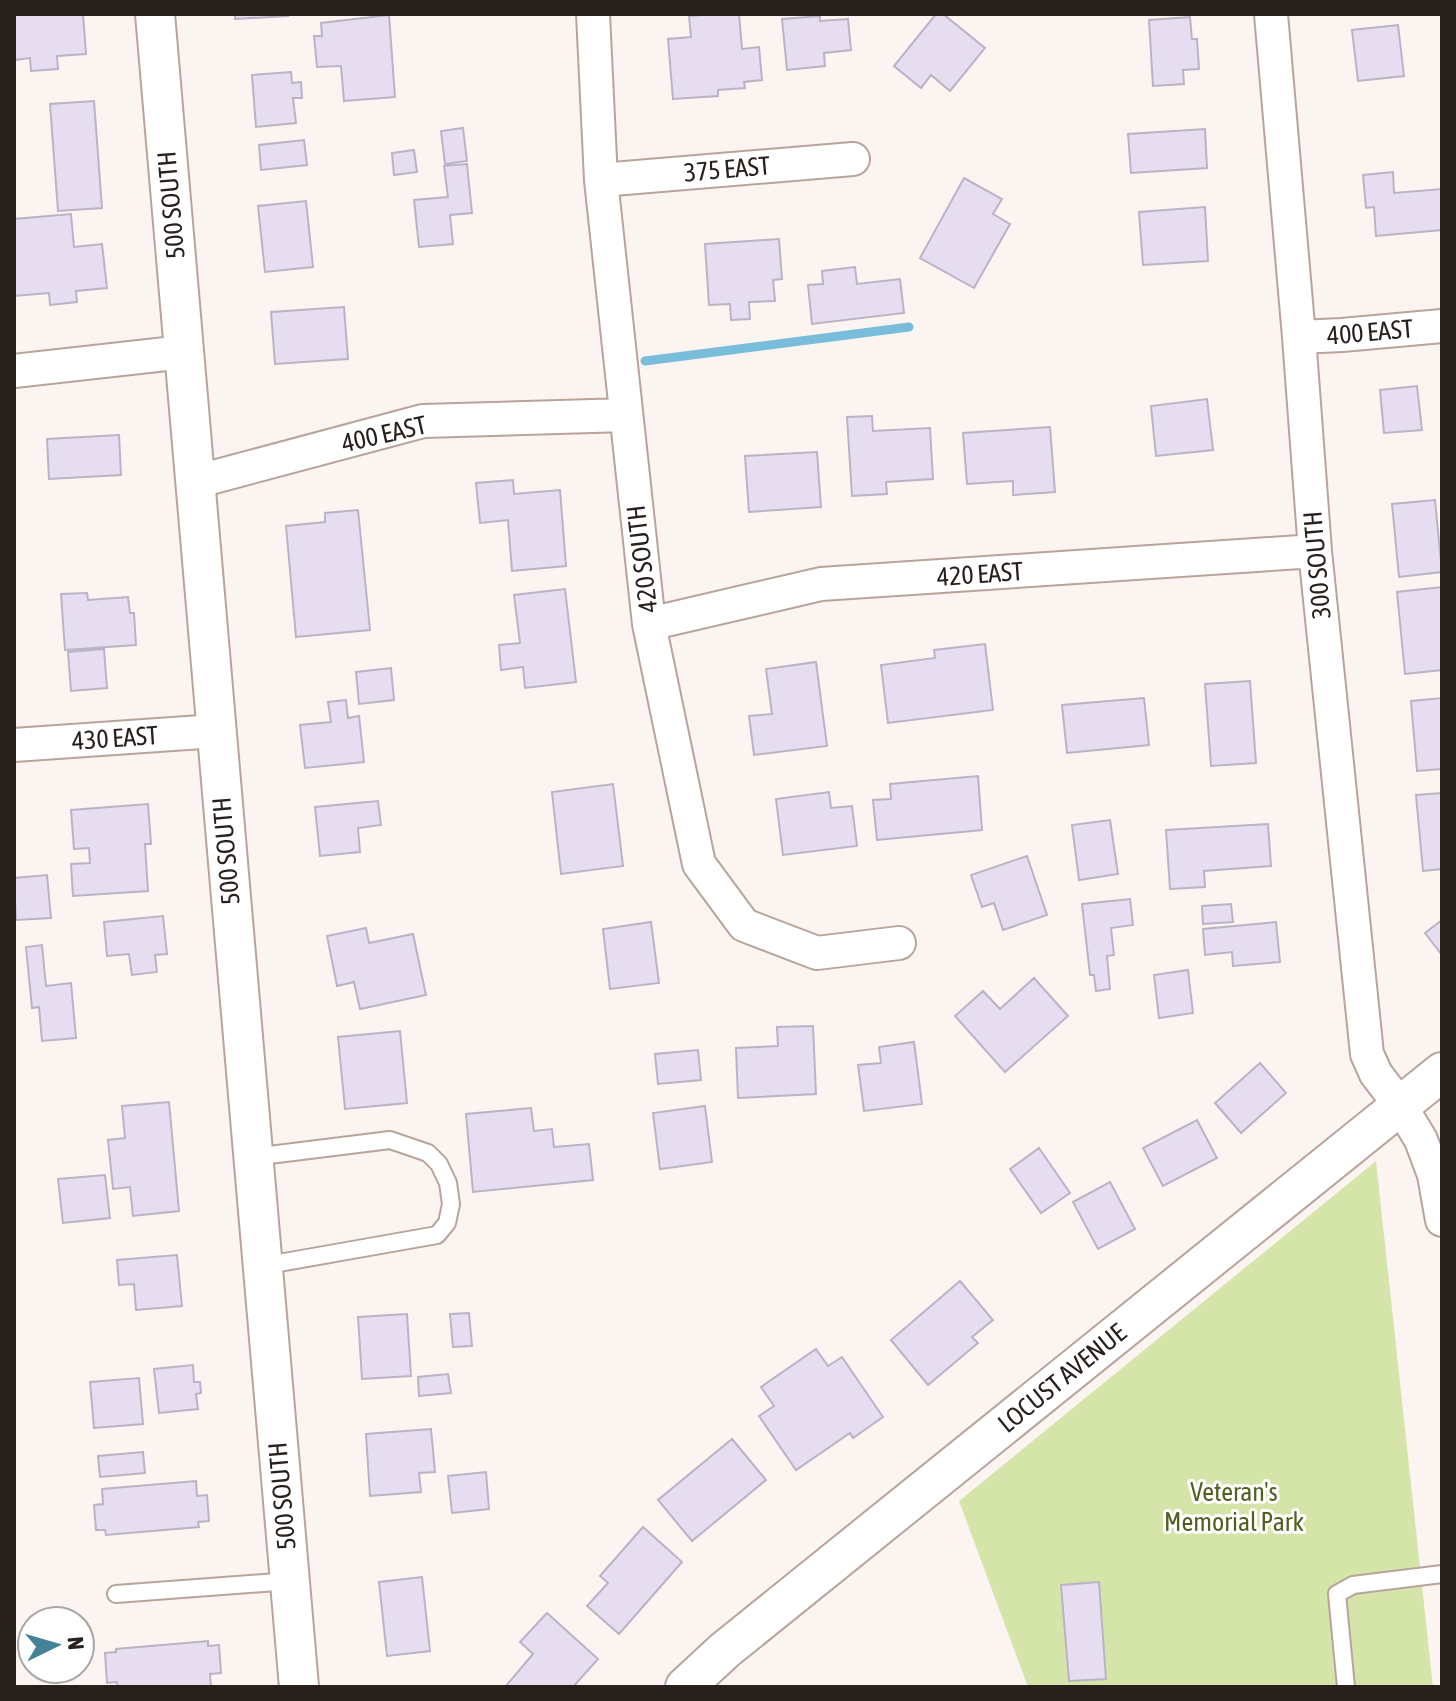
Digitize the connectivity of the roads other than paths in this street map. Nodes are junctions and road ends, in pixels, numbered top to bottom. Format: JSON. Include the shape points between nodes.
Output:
{"nodes":[{"id":1,"x":155,"y":14,"type":"edge"},
{"id":2,"x":593,"y":14,"type":"edge"},
{"id":3,"x":1271,"y":14,"type":"edge"},
{"id":4,"x":853,"y":159,"type":"dead end"},
{"id":5,"x":601,"y":180,"type":"junction"},
{"id":6,"x":1442,"y":326,"type":"edge"},
{"id":7,"x":1299,"y":337,"type":"junction"},
{"id":8,"x":184,"y":352,"type":"junction"},
{"id":9,"x":14,"y":371,"type":"edge"},
{"id":10,"x":626,"y":415,"type":"junction"},
{"id":11,"x":195,"y":482,"type":"junction"},
{"id":12,"x":1315,"y":551,"type":"junction"},
{"id":13,"x":649,"y":624,"type":"junction"},
{"id":14,"x":216,"y":731,"type":"junction"},
{"id":15,"x":14,"y":745,"type":"edge"},
{"id":16,"x":899,"y":943,"type":"dead end"},
{"id":17,"x":1442,"y":1072,"type":"edge"},
{"id":18,"x":1400,"y":1105,"type":"junction"},
{"id":19,"x":253,"y":1157,"type":"junction"},
{"id":20,"x":1442,"y":1220,"type":"edge"},
{"id":21,"x":262,"y":1266,"type":"junction"},
{"id":22,"x":1442,"y":1574,"type":"edge"},
{"id":23,"x":290,"y":1581,"type":"junction"},
{"id":24,"x":116,"y":1594,"type":"dead end"},
{"id":25,"x":299,"y":1687,"type":"edge"},
{"id":26,"x":685,"y":1687,"type":"edge"},
{"id":27,"x":1346,"y":1687,"type":"edge"}],
"edges":[{"from":1,"to":8,"type":"street","name":"500 SOUTH"},
{"from":2,"to":5,"type":"street","name":"420 SOUTH"},
{"from":3,"to":7,"type":"street","name":"300 SOUTH"},
{"from":4,"to":5,"type":"street","name":"375 EAST"},
{"from":5,"to":10,"type":"street","name":"420 SOUTH"},
{"from":6,"to":7,"type":"street","name":"400 EAST"},
{"from":7,"to":12,"type":"street","name":"300 SOUTH"},
{"from":8,"to":9,"type":"street"},
{"from":8,"to":11,"type":"street","name":"500 SOUTH"},
{"from":10,"to":11,"type":"street","name":"400 EAST","via":[[423,421]]},
{"from":10,"to":13,"type":"street","name":"420 SOUTH"},
{"from":11,"to":14,"type":"street","name":"500 SOUTH"},
{"from":12,"to":13,"type":"street","name":"420 EAST","via":[[821,584]]},
{"from":12,"to":18,"type":"street","name":"300 SOUTH","via":[[1367,1054]]},
{"from":13,"to":16,"type":"street","name":"420 SOUTH","via":[[699,864],[744,925],[817,953]]},
{"from":14,"to":15,"type":"street","name":"430 EAST"},
{"from":14,"to":19,"type":"street","name":"500 SOUTH"},
{"from":17,"to":18,"type":"street","name":"LOCUST AVENUE"},
{"from":18,"to":20,"type":"street","name":"300 SOUTH","via":[[1434,1175]]},
{"from":18,"to":26,"type":"street","name":"LOCUST AVENUE"},
{"from":19,"to":21,"type":"street","name":"500 SOUTH"},
{"from":19,"to":21,"type":"lane","via":[[390,1140],[428,1153],[439,1164],[451,1204],[447,1223],[437,1235]]},
{"from":21,"to":23,"type":"street","name":"500 SOUTH"},
{"from":22,"to":27,"type":"lane","via":[[1353,1585],[1337,1594]]},
{"from":23,"to":24,"type":"lane"},
{"from":23,"to":25,"type":"street","name":"500 SOUTH"}]}
